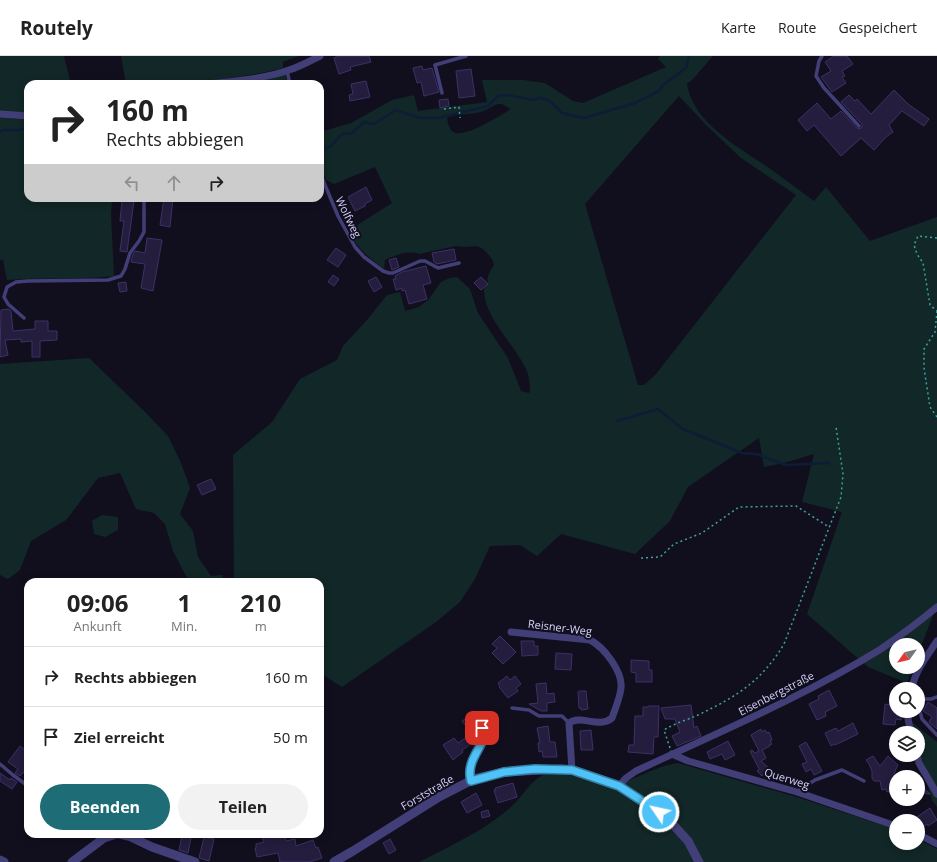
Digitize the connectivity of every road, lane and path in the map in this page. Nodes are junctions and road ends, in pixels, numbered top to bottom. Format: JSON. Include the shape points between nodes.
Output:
{"nodes":[{"id":1,"x":320,"y":56,"type":"edge"},
{"id":2,"x":466,"y":56,"type":"edge"},
{"id":3,"x":822,"y":56,"type":"edge"},
{"id":4,"x":288,"y":71,"type":"junction"},
{"id":5,"x":242,"y":80,"type":"edge"},
{"id":6,"x":289,"y":80,"type":"edge"},
{"id":7,"x":442,"y":93,"type":"dead end"},
{"id":8,"x":444,"y":109,"type":"dead end"},
{"id":9,"x":0,"y":114,"type":"edge"},
{"id":10,"x":24,"y":116,"type":"edge"},
{"id":11,"x":460,"y":118,"type":"dead end"},
{"id":12,"x":859,"y":126,"type":"dead end"},
{"id":13,"x":324,"y":183,"type":"edge"},
{"id":14,"x":144,"y":202,"type":"edge"},
{"id":15,"x":937,"y":238,"type":"edge"},
{"id":16,"x":459,"y":263,"type":"dead end"},
{"id":17,"x":937,"y":311,"type":"edge"},
{"id":18,"x":24,"y":318,"type":"dead end"},
{"id":19,"x":937,"y":417,"type":"edge"},
{"id":20,"x":836,"y":427,"type":"dead end"},
{"id":21,"x":829,"y":527,"type":"junction"},
{"id":22,"x":641,"y":558,"type":"dead end"},
{"id":23,"x":937,"y":608,"type":"edge"},
{"id":24,"x":511,"y":632,"type":"dead end"},
{"id":25,"x":937,"y":641,"type":"edge"},
{"id":26,"x":915,"y":682,"type":"edge"},
{"id":27,"x":937,"y":697,"type":"edge"},
{"id":28,"x":925,"y":699,"type":"edge"},
{"id":29,"x":512,"y":708,"type":"dead end"},
{"id":30,"x":922,"y":718,"type":"edge"},
{"id":31,"x":569,"y":723,"type":"junction"},
{"id":32,"x":471,"y":729,"type":"dead end"},
{"id":33,"x":937,"y":735,"type":"edge"},
{"id":34,"x":672,"y":754,"type":"junction"},
{"id":35,"x":919,"y":762,"type":"edge"},
{"id":36,"x":0,"y":764,"type":"edge"},
{"id":37,"x":572,"y":770,"type":"junction"},
{"id":38,"x":471,"y":781,"type":"junction"},
{"id":39,"x":864,"y":781,"type":"dead end"},
{"id":40,"x":24,"y":783,"type":"edge"},
{"id":41,"x":619,"y":786,"type":"junction"},
{"id":42,"x":797,"y":792,"type":"junction"},
{"id":43,"x":937,"y":794,"type":"edge"},
{"id":44,"x":889,"y":824,"type":"edge"},
{"id":45,"x":104,"y":838,"type":"edge"},
{"id":46,"x":133,"y":838,"type":"edge"},
{"id":47,"x":925,"y":838,"type":"edge"},
{"id":48,"x":937,"y":844,"type":"edge"},
{"id":49,"x":0,"y":860,"type":"edge"},
{"id":50,"x":4,"y":862,"type":"edge"},
{"id":51,"x":72,"y":862,"type":"edge"},
{"id":52,"x":195,"y":862,"type":"edge"},
{"id":53,"x":334,"y":862,"type":"edge"},
{"id":54,"x":699,"y":862,"type":"edge"}],
"edges":[{"from":1,"to":4,"type":"street"},
{"from":2,"to":7,"type":"lane","via":[[434,65]]},
{"from":3,"to":12,"type":"lane","via":[[816,76]]},
{"from":4,"to":5,"type":"street"},
{"from":4,"to":6,"type":"lane"},
{"from":8,"to":11,"type":"path","via":[[459,107]]},
{"from":9,"to":10,"type":"street"},
{"from":13,"to":16,"type":"lane","name":"Wolfweg","via":[[352,243],[364,257],[383,271],[393,272],[420,261],[438,268]]},
{"from":14,"to":18,"type":"lane","via":[[144,232],[130,253],[121,276],[108,280],[20,281],[10,284],[4,297]]},
{"from":15,"to":17,"type":"path","via":[[918,236],[914,245],[923,263],[930,305]]},
{"from":17,"to":19,"type":"path","via":[[935,332],[924,348],[924,368],[930,407]]},
{"from":20,"to":21,"type":"path","via":[[843,474],[841,497]]},
{"from":21,"to":22,"type":"path","via":[[796,506],[739,506],[702,533],[674,544],[660,556]]},
{"from":21,"to":34,"type":"path","via":[[784,644],[776,657],[750,685],[733,697],[664,730]]},
{"from":23,"to":34,"type":"street","name":"Eisenbergstraße","via":[[882,648],[834,676],[734,727]]},
{"from":24,"to":31,"type":"street","name":"Reisner-Weg","via":[[590,640],[606,652],[622,681],[612,718],[602,723],[576,720]]},
{"from":25,"to":26,"type":"street"},
{"from":27,"to":28,"type":"lane"},
{"from":29,"to":31,"type":"lane","via":[[529,710],[539,716],[562,716]]},
{"from":30,"to":33,"type":"lane"},
{"from":31,"to":37,"type":"street"},
{"from":32,"to":38,"type":"lane","via":[[479,726],[485,736],[470,766]]},
{"from":34,"to":41,"type":"street","name":"Eisenbergstraße","via":[[636,771]]},
{"from":34,"to":42,"type":"street","name":"Querweg","via":[[688,761]]},
{"from":35,"to":43,"type":"street"},
{"from":36,"to":40,"type":"lane"},
{"from":37,"to":38,"type":"street","name":"Forststraße","via":[[535,769],[504,772]]},
{"from":37,"to":41,"type":"street","name":"Forststraße"},
{"from":38,"to":53,"type":"street","name":"Forststraße","via":[[439,797]]},
{"from":39,"to":42,"type":"lane","via":[[842,770],[815,780]]},
{"from":41,"to":54,"type":"street","name":"Forststraße","via":[[667,818],[688,841]]},
{"from":42,"to":44,"type":"street","name":"Querweg"},
{"from":45,"to":51,"type":"street"},
{"from":46,"to":52,"type":"street"},
{"from":47,"to":48,"type":"street"},
{"from":49,"to":50,"type":"street"}]}
